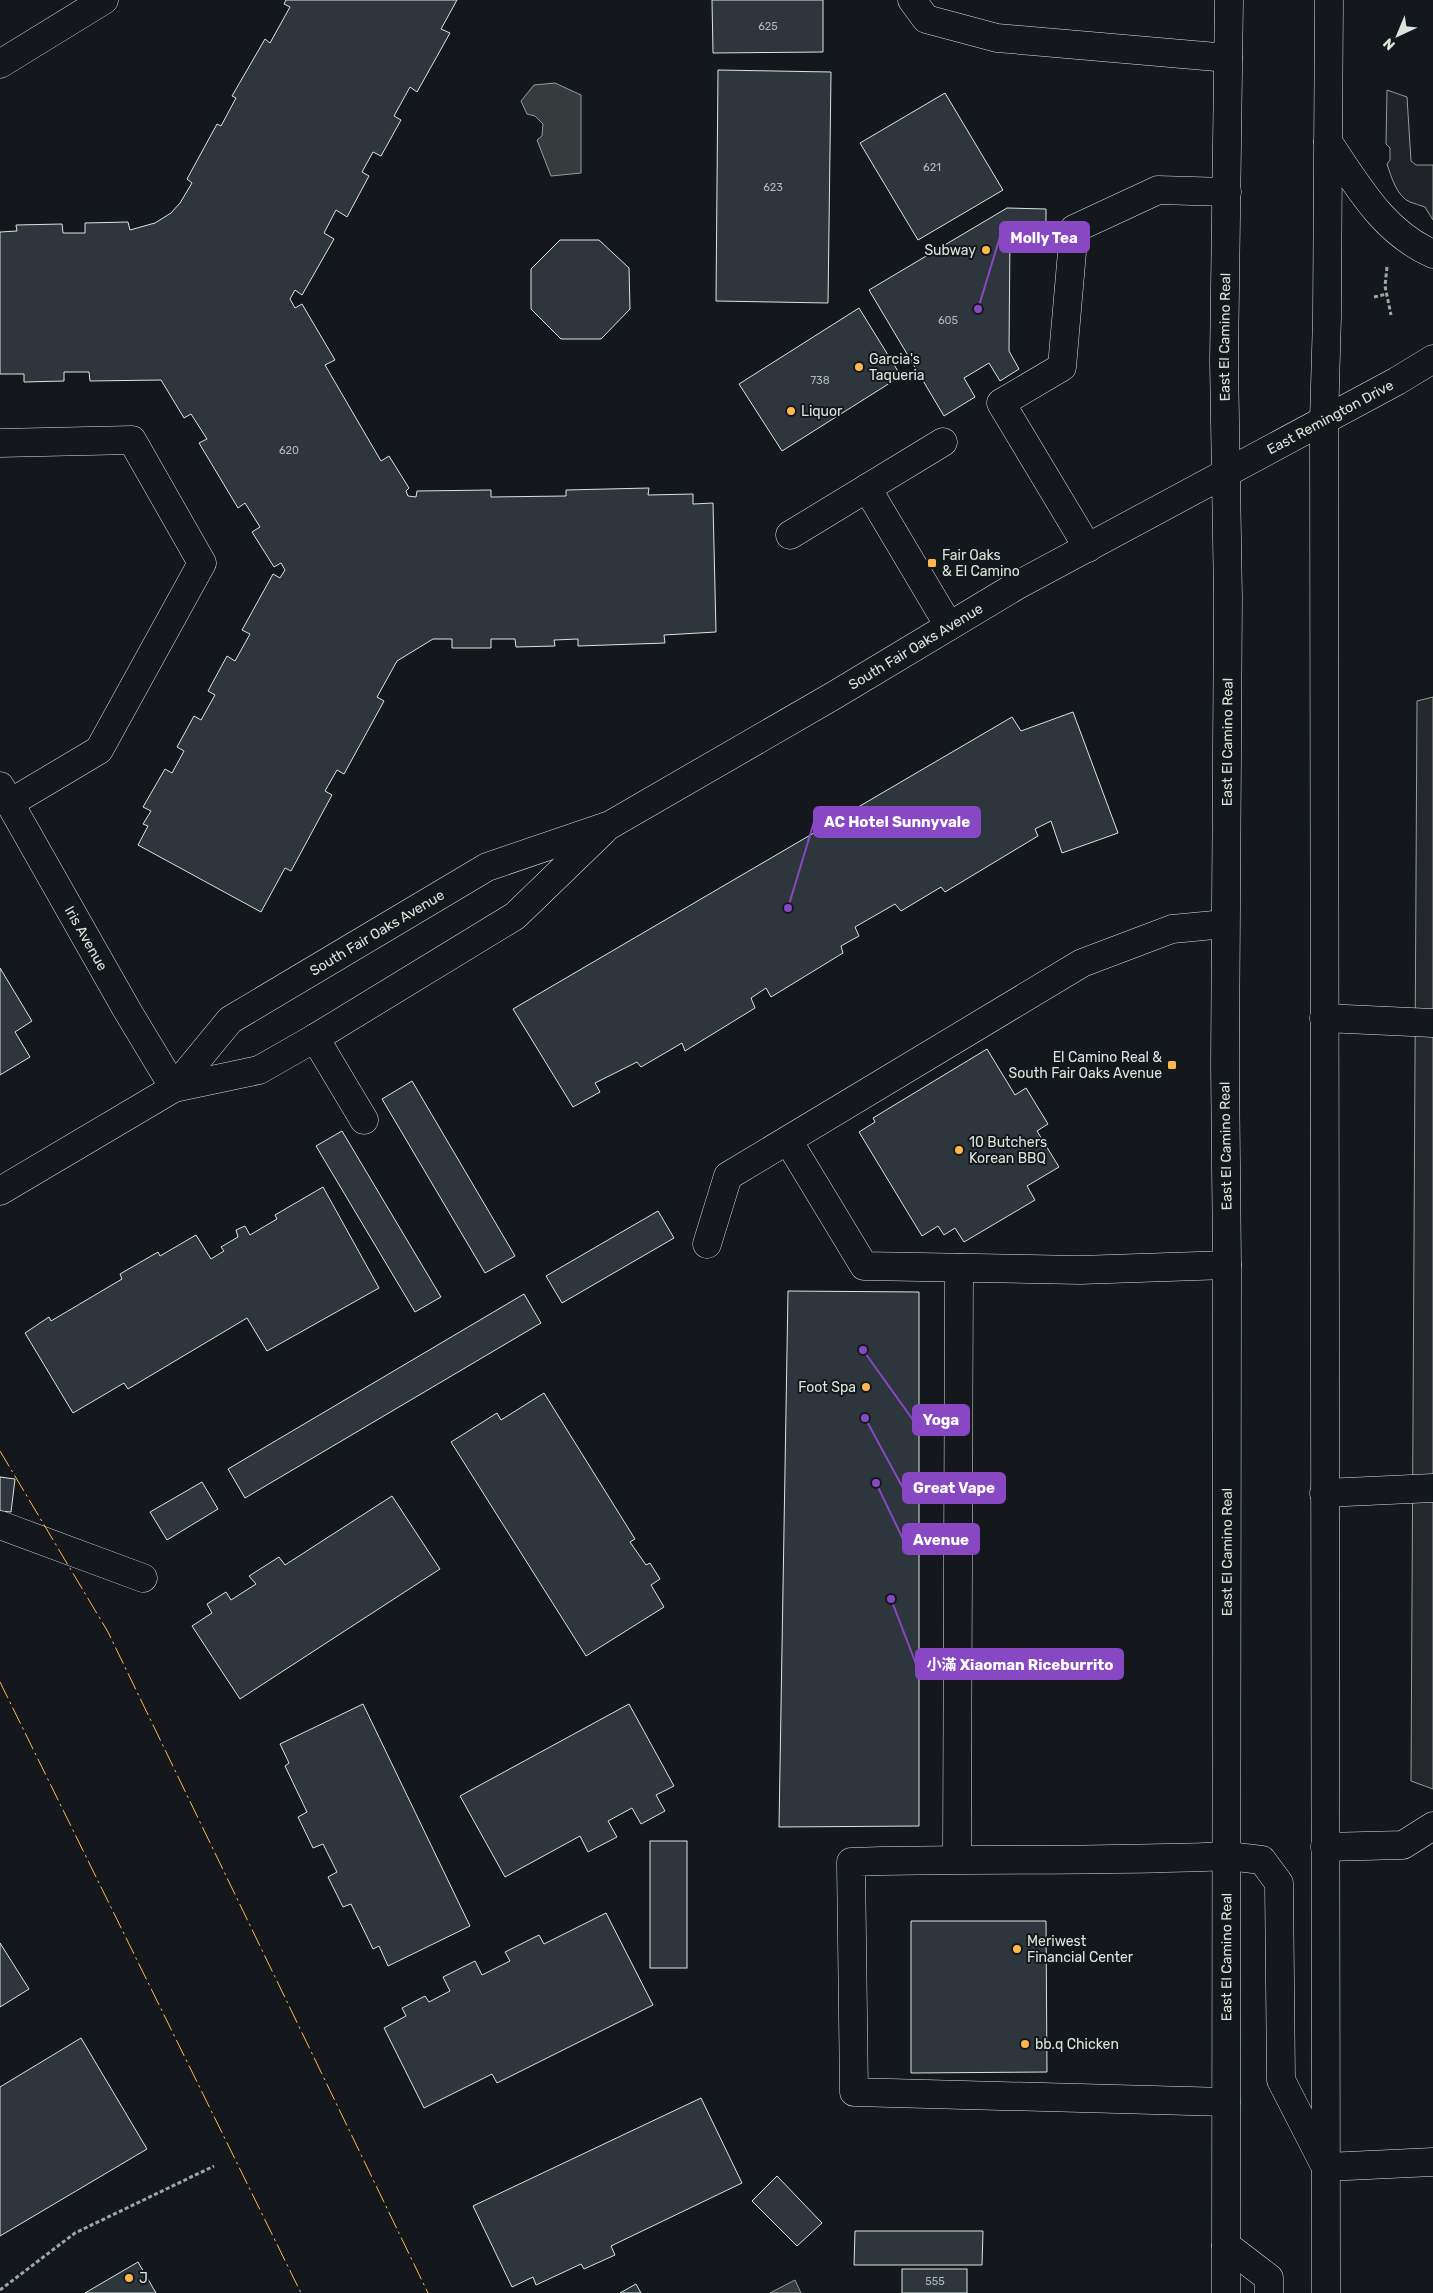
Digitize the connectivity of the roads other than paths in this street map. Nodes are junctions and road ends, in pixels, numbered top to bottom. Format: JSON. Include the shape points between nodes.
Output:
{"nodes":[{"id":1,"x":104,"y":0,"type":"edge"},
{"id":2,"x":912,"y":0,"type":"edge"},
{"id":3,"x":1229,"y":0,"type":"edge"},
{"id":4,"x":1329,"y":0,"type":"edge"},
{"id":5,"x":1228,"y":58,"type":"junction"},
{"id":6,"x":0,"y":64,"type":"edge"},
{"id":7,"x":1328,"y":142,"type":"junction"},
{"id":8,"x":1227,"y":192,"type":"junction"},
{"id":9,"x":1433,"y":254,"type":"edge"},
{"id":10,"x":1433,"y":359,"type":"edge"},
{"id":11,"x":1324,"y":421,"type":"junction"},
{"id":12,"x":943,"y":442,"type":"dead end"},
{"id":13,"x":0,"y":443,"type":"edge"},
{"id":14,"x":1226,"y":473,"type":"junction"},
{"id":15,"x":867,"y":488,"type":"junction"},
{"id":16,"x":790,"y":535,"type":"dead end"},
{"id":17,"x":1088,"y":548,"type":"junction"},
{"id":18,"x":949,"y":626,"type":"junction"},
{"id":19,"x":5,"y":795,"type":"edge"},
{"id":20,"x":610,"y":825,"type":"junction"},
{"id":21,"x":1225,"y":924,"type":"junction"},
{"id":22,"x":1324,"y":1018,"type":"junction"},
{"id":23,"x":1433,"y":1022,"type":"edge"},
{"id":24,"x":315,"y":1038,"type":"junction"},
{"id":25,"x":174,"y":1088,"type":"junction"},
{"id":26,"x":364,"y":1120,"type":"dead end"},
{"id":27,"x":788,"y":1142,"type":"junction"},
{"id":28,"x":0,"y":1191,"type":"edge"},
{"id":29,"x":707,"y":1244,"type":"dead end"},
{"id":30,"x":1227,"y":1265,"type":"junction"},
{"id":31,"x":959,"y":1268,"type":"junction"},
{"id":32,"x":1433,"y":1488,"type":"edge"},
{"id":33,"x":1324,"y":1493,"type":"junction"},
{"id":34,"x":0,"y":1526,"type":"edge"},
{"id":35,"x":143,"y":1578,"type":"dead end"},
{"id":36,"x":1433,"y":1826,"type":"edge"},
{"id":37,"x":1324,"y":1847,"type":"junction"},
{"id":38,"x":1228,"y":1856,"type":"junction"},
{"id":39,"x":956,"y":1859,"type":"junction"},
{"id":40,"x":1226,"y":2102,"type":"junction"},
{"id":41,"x":1433,"y":2162,"type":"edge"},
{"id":42,"x":1326,"y":2167,"type":"junction"},
{"id":43,"x":1226,"y":2245,"type":"junction"},
{"id":44,"x":1226,"y":2293,"type":"edge"},
{"id":45,"x":1269,"y":2293,"type":"edge"},
{"id":46,"x":1326,"y":2293,"type":"edge"}],
"edges":[{"from":1,"to":6,"type":"main road"},
{"from":2,"to":5,"type":"main road","via":[[926,19],[997,38]]},
{"from":3,"to":5,"type":"main road","name":"East El Camino Real"},
{"from":4,"to":7,"type":"main road"},
{"from":5,"to":8,"type":"main road","name":"East El Camino Real"},
{"from":7,"to":9,"type":"main road","via":[[1381,218],[1401,236]]},
{"from":7,"to":11,"type":"main road"},
{"from":8,"to":14,"type":"main road","name":"East El Camino Real"},
{"from":8,"to":17,"type":"main road","via":[[1158,190],[1074,229],[1062,367],[1001,402]]},
{"from":10,"to":11,"type":"main road","name":"East Remington Drive"},
{"from":11,"to":14,"type":"main road","name":"East Remington Drive"},
{"from":11,"to":22,"type":"main road"},
{"from":12,"to":15,"type":"main road"},
{"from":13,"to":19,"type":"main road","via":[[132,440],[202,563],[99,750]]},
{"from":14,"to":17,"type":"main road","name":"South Fair Oaks Avenue"},
{"from":14,"to":21,"type":"main road","name":"East El Camino Real"},
{"from":15,"to":16,"type":"main road"},
{"from":15,"to":18,"type":"main road"},
{"from":17,"to":18,"type":"main road","name":"South Fair Oaks Avenue"},
{"from":18,"to":20,"type":"main road","name":"South Fair Oaks Avenue"},
{"from":19,"to":25,"type":"main road","name":"Iris Avenue"},
{"from":20,"to":24,"type":"main road","name":"South Fair Oaks Avenue","via":[[515,916]]},
{"from":20,"to":25,"type":"main road","name":"South Fair Oaks Avenue","via":[[487,867],[230,1020]]},
{"from":21,"to":27,"type":"main road","via":[[1172,929],[1082,963]]},
{"from":21,"to":30,"type":"main road","name":"East El Camino Real"},
{"from":22,"to":23,"type":"main road"},
{"from":22,"to":33,"type":"main road"},
{"from":24,"to":25,"type":"main road","name":"South Fair Oaks Avenue","via":[[259,1070]]},
{"from":24,"to":26,"type":"main road"},
{"from":25,"to":28,"type":"main road","name":"South Fair Oaks Avenue"},
{"from":27,"to":29,"type":"main road","via":[[728,1176]]},
{"from":27,"to":31,"type":"main road","via":[[864,1266]]},
{"from":30,"to":31,"type":"main road","via":[[1080,1270]]},
{"from":30,"to":38,"type":"main road","name":"East El Camino Real"},
{"from":31,"to":39,"type":"main road"},
{"from":32,"to":33,"type":"main road"},
{"from":33,"to":37,"type":"main road"},
{"from":34,"to":35,"type":"main road"},
{"from":36,"to":37,"type":"main road","via":[[1403,1845]]},
{"from":37,"to":42,"type":"main road"},
{"from":38,"to":39,"type":"main road"},
{"from":38,"to":40,"type":"main road","name":"East El Camino Real"},
{"from":38,"to":42,"type":"main road","via":[[1262,1860],[1279,1883],[1281,2080]]},
{"from":39,"to":40,"type":"main road","via":[[852,1862],[854,2092]]},
{"from":40,"to":43,"type":"main road","name":"East El Camino Real"},
{"from":41,"to":42,"type":"main road"},
{"from":42,"to":46,"type":"main road"},
{"from":43,"to":44,"type":"main road","name":"East El Camino Real"},
{"from":43,"to":45,"type":"main road","via":[[1269,2278]]}]}
